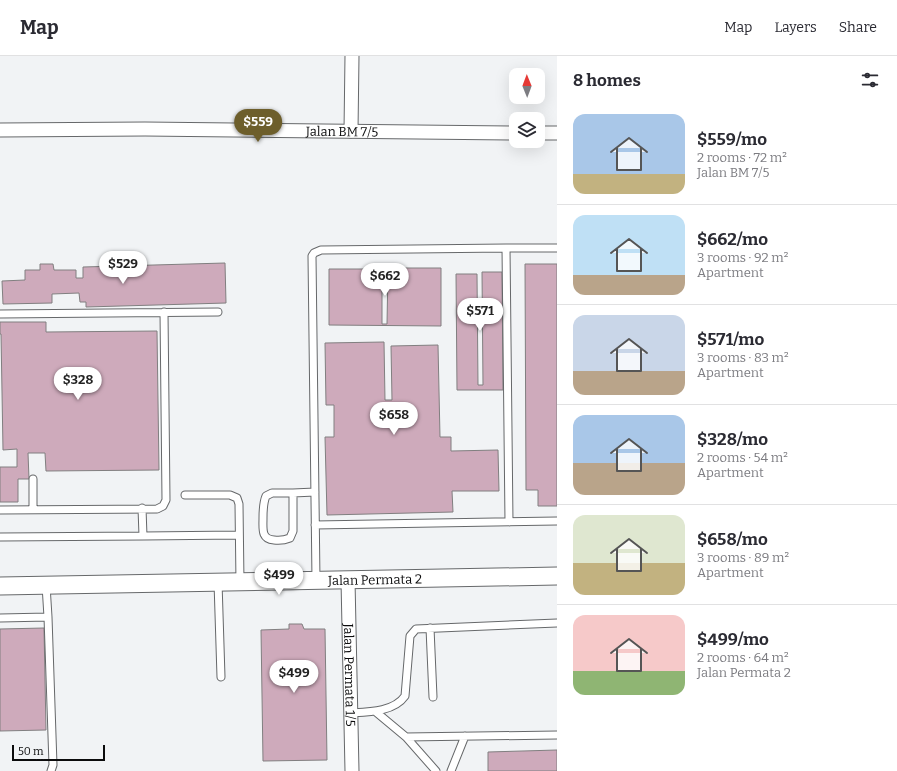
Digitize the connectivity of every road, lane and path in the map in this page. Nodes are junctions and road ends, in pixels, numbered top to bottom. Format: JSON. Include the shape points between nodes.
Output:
{"nodes":[{"id":1,"x":352,"y":56,"type":"edge"},
{"id":2,"x":0,"y":130,"type":"edge"},
{"id":3,"x":351,"y":131,"type":"junction"},
{"id":4,"x":509,"y":133,"type":"edge"},
{"id":5,"x":545,"y":133,"type":"edge"},
{"id":6,"x":557,"y":133,"type":"edge"},
{"id":7,"x":506,"y":248,"type":"junction"},
{"id":8,"x":557,"y":248,"type":"edge"},
{"id":9,"x":164,"y":312,"type":"junction"},
{"id":10,"x":218,"y":312,"type":"dead end"},
{"id":11,"x":0,"y":314,"type":"edge"},
{"id":12,"x":33,"y":479,"type":"dead end"},
{"id":13,"x":315,"y":492,"type":"junction"},
{"id":14,"x":293,"y":493,"type":"junction"},
{"id":15,"x":185,"y":495,"type":"dead end"},
{"id":16,"x":142,"y":508,"type":"junction"},
{"id":17,"x":0,"y":510,"type":"edge"},
{"id":18,"x":33,"y":510,"type":"junction"},
{"id":19,"x":557,"y":521,"type":"edge"},
{"id":20,"x":509,"y":522,"type":"junction"},
{"id":21,"x":315,"y":525,"type":"junction"},
{"id":22,"x":240,"y":535,"type":"junction"},
{"id":23,"x":143,"y":536,"type":"junction"},
{"id":24,"x":0,"y":537,"type":"edge"},
{"id":25,"x":557,"y":576,"type":"edge"},
{"id":26,"x":316,"y":580,"type":"junction"},
{"id":27,"x":348,"y":580,"type":"junction"},
{"id":28,"x":218,"y":582,"type":"junction"},
{"id":29,"x":240,"y":582,"type":"junction"},
{"id":30,"x":46,"y":585,"type":"junction"},
{"id":31,"x":0,"y":586,"type":"edge"},
{"id":32,"x":48,"y":617,"type":"junction"},
{"id":33,"x":0,"y":618,"type":"edge"},
{"id":34,"x":557,"y":623,"type":"edge"},
{"id":35,"x":430,"y":628,"type":"junction"},
{"id":36,"x":221,"y":676,"type":"dead end"},
{"id":37,"x":433,"y":698,"type":"dead end"},
{"id":38,"x":376,"y":712,"type":"junction"},
{"id":39,"x":350,"y":713,"type":"junction"},
{"id":40,"x":557,"y":735,"type":"edge"},
{"id":41,"x":465,"y":736,"type":"junction"},
{"id":42,"x":406,"y":737,"type":"junction"},
{"id":43,"x":51,"y":771,"type":"edge"},
{"id":44,"x":352,"y":771,"type":"edge"},
{"id":45,"x":436,"y":771,"type":"edge"},
{"id":46,"x":451,"y":771,"type":"edge"}],
"edges":[{"from":1,"to":3,"type":"street"},
{"from":2,"to":3,"type":"street","name":"Jalan BM 7/5"},
{"from":3,"to":4,"type":"street","name":"Jalan BM 7/5"},
{"from":5,"to":6,"type":"street"},
{"from":7,"to":8,"type":"lane"},
{"from":7,"to":13,"type":"lane","via":[[321,250],[314,253],[312,259]]},
{"from":7,"to":20,"type":"lane"},
{"from":9,"to":10,"type":"lane"},
{"from":9,"to":11,"type":"lane"},
{"from":9,"to":16,"type":"lane","via":[[166,500],[163,506],[157,509]]},
{"from":12,"to":18,"type":"lane"},
{"from":13,"to":14,"type":"lane"},
{"from":13,"to":21,"type":"lane"},
{"from":14,"to":14,"type":"lane","via":[[293,531],[290,538],[284,541],[269,540],[263,531],[263,502],[266,496],[272,493]]},
{"from":15,"to":22,"type":"lane","via":[[230,495],[236,498],[239,504]]},
{"from":16,"to":18,"type":"lane"},
{"from":16,"to":23,"type":"lane"},
{"from":17,"to":18,"type":"lane"},
{"from":19,"to":20,"type":"lane"},
{"from":20,"to":21,"type":"lane"},
{"from":21,"to":26,"type":"lane"},
{"from":22,"to":23,"type":"lane"},
{"from":22,"to":29,"type":"lane"},
{"from":23,"to":24,"type":"lane"},
{"from":25,"to":27,"type":"street","name":"Jalan Permata 2"},
{"from":26,"to":27,"type":"street","name":"Jalan Permata 2"},
{"from":26,"to":29,"type":"street","name":"Jalan Permata 2"},
{"from":27,"to":39,"type":"street","name":"Jalan Permata 1/5"},
{"from":28,"to":29,"type":"street","name":"Jalan Permata 2"},
{"from":28,"to":30,"type":"street","name":"Jalan Permata 2"},
{"from":28,"to":36,"type":"lane"},
{"from":30,"to":31,"type":"street","name":"Jalan Permata 2"},
{"from":30,"to":32,"type":"lane"},
{"from":32,"to":33,"type":"lane"},
{"from":32,"to":43,"type":"lane","via":[[53,765]]},
{"from":34,"to":35,"type":"lane"},
{"from":35,"to":37,"type":"lane"},
{"from":35,"to":38,"type":"lane","via":[[416,629],[410,636],[405,696],[402,700]]},
{"from":38,"to":39,"type":"lane"},
{"from":38,"to":42,"type":"lane"},
{"from":39,"to":44,"type":"street","name":"Jalan Permata 1/5"},
{"from":40,"to":41,"type":"lane"},
{"from":41,"to":42,"type":"lane"},
{"from":41,"to":46,"type":"lane"},
{"from":42,"to":45,"type":"lane"}]}
